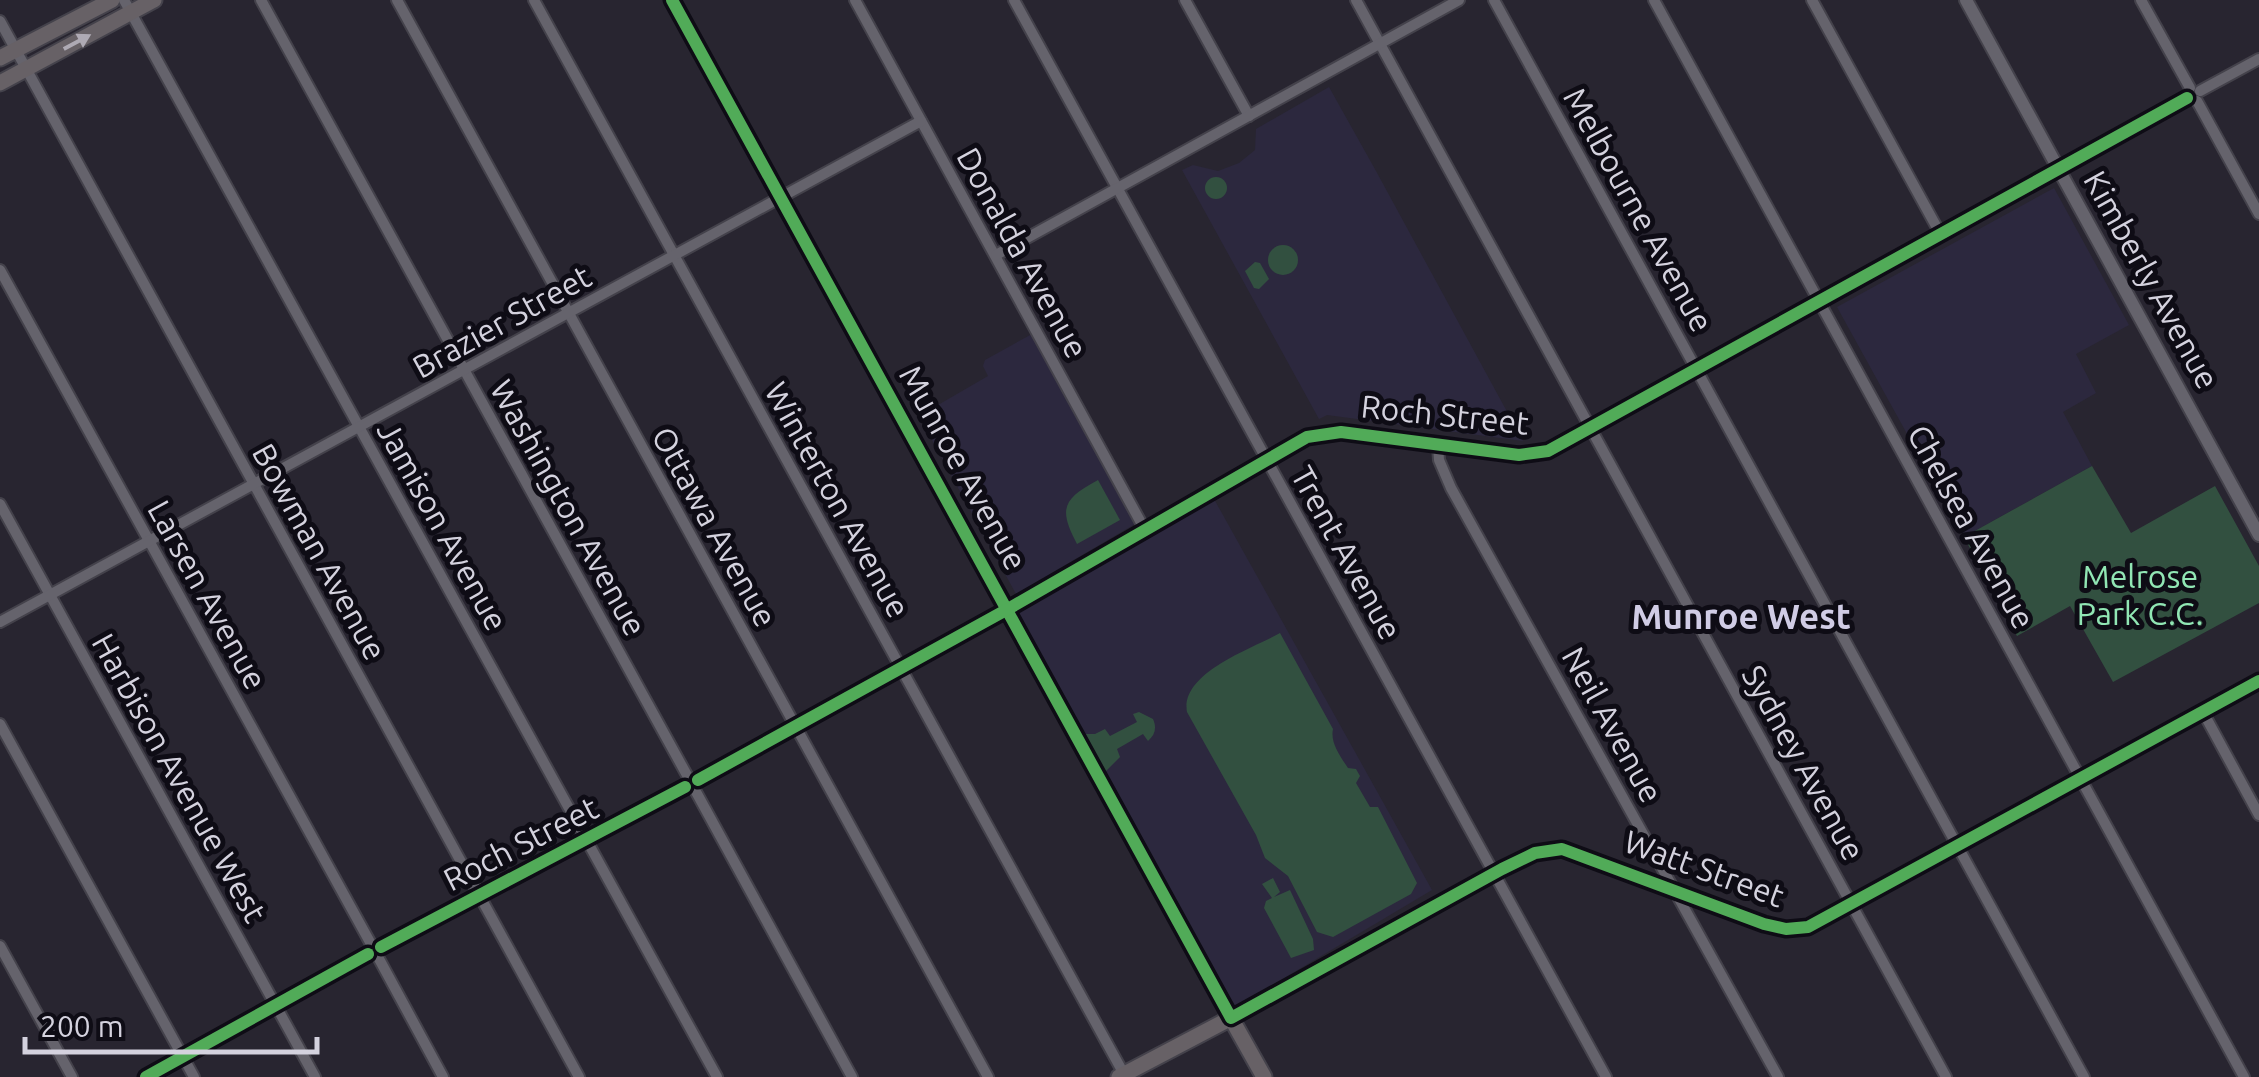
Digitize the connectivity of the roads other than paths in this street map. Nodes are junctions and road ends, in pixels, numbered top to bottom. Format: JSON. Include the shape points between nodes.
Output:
{"nodes":[{"id":1,"x":112,"y":0,"type":"edge"},
{"id":2,"x":154,"y":0,"type":"edge"},
{"id":3,"x":261,"y":0,"type":"edge"},
{"id":4,"x":397,"y":0,"type":"edge"},
{"id":5,"x":534,"y":0,"type":"edge"},
{"id":6,"x":672,"y":0,"type":"edge"},
{"id":7,"x":855,"y":0,"type":"edge"},
{"id":8,"x":1014,"y":0,"type":"edge"},
{"id":9,"x":1186,"y":0,"type":"edge"},
{"id":10,"x":1356,"y":0,"type":"edge"},
{"id":11,"x":1460,"y":0,"type":"edge"},
{"id":12,"x":1494,"y":0,"type":"edge"},
{"id":13,"x":1654,"y":0,"type":"edge"},
{"id":14,"x":1812,"y":0,"type":"edge"},
{"id":15,"x":1966,"y":0,"type":"edge"},
{"id":16,"x":2141,"y":0,"type":"edge"},
{"id":17,"x":128,"y":6,"type":"edge"},
{"id":18,"x":0,"y":21,"type":"edge"},
{"id":19,"x":1380,"y":44,"type":"junction"},
{"id":20,"x":16,"y":50,"type":"junction"},
{"id":21,"x":0,"y":58,"type":"edge"},
{"id":22,"x":2259,"y":59,"type":"edge"},
{"id":23,"x":26,"y":70,"type":"junction"},
{"id":24,"x":0,"y":83,"type":"edge"},
{"id":25,"x":2193,"y":94,"type":"junction"},
{"id":26,"x":1249,"y":116,"type":"junction"},
{"id":27,"x":921,"y":121,"type":"junction"},
{"id":28,"x":2059,"y":169,"type":"junction"},
{"id":29,"x":1118,"y":188,"type":"junction"},
{"id":30,"x":782,"y":196,"type":"junction"},
{"id":31,"x":2259,"y":214,"type":"edge"},
{"id":32,"x":1941,"y":235,"type":"junction"},
{"id":33,"x":996,"y":255,"type":"junction"},
{"id":34,"x":675,"y":257,"type":"junction"},
{"id":35,"x":0,"y":270,"type":"edge"},
{"id":36,"x":1818,"y":300,"type":"junction"},
{"id":37,"x":569,"y":315,"type":"junction"},
{"id":38,"x":1697,"y":368,"type":"junction"},
{"id":39,"x":465,"y":372,"type":"junction"},
{"id":40,"x":1590,"y":427,"type":"junction"},
{"id":41,"x":360,"y":428,"type":"junction"},
{"id":42,"x":1438,"y":446,"type":"junction"},
{"id":43,"x":1266,"y":460,"type":"junction"},
{"id":44,"x":254,"y":486,"type":"junction"},
{"id":45,"x":0,"y":504,"type":"edge"},
{"id":46,"x":1145,"y":530,"type":"junction"},
{"id":47,"x":2259,"y":535,"type":"edge"},
{"id":48,"x":149,"y":541,"type":"junction"},
{"id":49,"x":50,"y":595,"type":"junction"},
{"id":50,"x":1008,"y":609,"type":"junction"},
{"id":51,"x":0,"y":622,"type":"edge"},
{"id":52,"x":900,"y":668,"type":"junction"},
{"id":53,"x":2259,"y":681,"type":"edge"},
{"id":54,"x":2202,"y":712,"type":"junction"},
{"id":55,"x":0,"y":724,"type":"edge"},
{"id":56,"x":796,"y":726,"type":"junction"},
{"id":57,"x":2081,"y":779,"type":"junction"},
{"id":58,"x":692,"y":784,"type":"junction"},
{"id":59,"x":2259,"y":815,"type":"edge"},
{"id":60,"x":587,"y":842,"type":"junction"},
{"id":61,"x":1958,"y":846,"type":"junction"},
{"id":62,"x":1494,"y":874,"type":"junction"},
{"id":63,"x":1673,"y":889,"type":"junction"},
{"id":64,"x":479,"y":894,"type":"junction"},
{"id":65,"x":1852,"y":904,"type":"junction"},
{"id":66,"x":0,"y":946,"type":"edge"},
{"id":67,"x":374,"y":951,"type":"junction"},
{"id":68,"x":276,"y":1005,"type":"junction"},
{"id":69,"x":1231,"y":1018,"type":"junction"},
{"id":70,"x":182,"y":1056,"type":"junction"},
{"id":71,"x":1123,"y":1076,"type":"edge"},
{"id":72,"x":72,"y":1077,"type":"edge"},
{"id":73,"x":146,"y":1077,"type":"edge"},
{"id":74,"x":194,"y":1077,"type":"edge"},
{"id":75,"x":315,"y":1077,"type":"edge"},
{"id":76,"x":444,"y":1077,"type":"edge"},
{"id":77,"x":579,"y":1077,"type":"edge"},
{"id":78,"x":717,"y":1077,"type":"edge"},
{"id":79,"x":852,"y":1077,"type":"edge"},
{"id":80,"x":988,"y":1077,"type":"edge"},
{"id":81,"x":1264,"y":1077,"type":"edge"},
{"id":82,"x":1606,"y":1077,"type":"edge"},
{"id":83,"x":1778,"y":1077,"type":"edge"},
{"id":84,"x":1946,"y":1077,"type":"edge"},
{"id":85,"x":2084,"y":1077,"type":"edge"},
{"id":86,"x":2244,"y":1077,"type":"edge"}],
"edges":[{"from":1,"to":20,"type":"main road"},
{"from":2,"to":17,"type":"main road"},
{"from":3,"to":39,"type":"street","name":"Washington Avenue"},
{"from":4,"to":37,"type":"street","name":"Ottawa Avenue"},
{"from":5,"to":34,"type":"street","name":"Winterton Avenue"},
{"from":6,"to":30,"type":"street","name":"Munroe Avenue"},
{"from":7,"to":27,"type":"street","name":"Donalda Avenue"},
{"from":8,"to":29,"type":"street","name":"Trent Avenue"},
{"from":9,"to":26,"type":"street"},
{"from":10,"to":19,"type":"street","name":"Sydney Avenue"},
{"from":11,"to":19,"type":"street"},
{"from":12,"to":38,"type":"street","name":"Melbourne Avenue"},
{"from":13,"to":36,"type":"street","name":"Chelsea Avenue"},
{"from":14,"to":32,"type":"street"},
{"from":15,"to":28,"type":"street","name":"Kimberly Avenue"},
{"from":16,"to":25,"type":"street"},
{"from":23,"to":17,"type":"main road","one_way":true},
{"from":17,"to":41,"type":"street","name":"Jamison Avenue"},
{"from":18,"to":20,"type":"street","name":"Bowman Avenue"},
{"from":19,"to":26,"type":"street"},
{"from":19,"to":40,"type":"street","name":"Sydney Avenue"},
{"from":20,"to":21,"type":"main road"},
{"from":20,"to":23,"type":"street","name":"Bowman Avenue"},
{"from":22,"to":25,"type":"street","name":"Roch Street"},
{"from":23,"to":24,"type":"main road"},
{"from":23,"to":44,"type":"street","name":"Bowman Avenue"},
{"from":25,"to":28,"type":"street","name":"Roch Street"},
{"from":25,"to":31,"type":"street"},
{"from":26,"to":29,"type":"street"},
{"from":27,"to":30,"type":"street","name":"Brazier Street"},
{"from":27,"to":33,"type":"street","name":"Donalda Avenue"},
{"from":28,"to":32,"type":"street","name":"Roch Street"},
{"from":28,"to":47,"type":"street","name":"Kimberly Avenue"},
{"from":29,"to":33,"type":"street"},
{"from":29,"to":43,"type":"street","name":"Trent Avenue"},
{"from":30,"to":34,"type":"street","name":"Brazier Street"},
{"from":30,"to":50,"type":"street","name":"Munroe Avenue"},
{"from":32,"to":36,"type":"street","name":"Roch Street"},
{"from":33,"to":46,"type":"street","name":"Donalda Avenue"},
{"from":34,"to":37,"type":"street","name":"Brazier Street"},
{"from":34,"to":52,"type":"street","name":"Winterton Avenue"},
{"from":35,"to":48,"type":"street","name":"Larsen Avenue"},
{"from":36,"to":38,"type":"street","name":"Roch Street"},
{"from":36,"to":57,"type":"street","name":"Chelsea Avenue"},
{"from":37,"to":39,"type":"street","name":"Brazier Street"},
{"from":37,"to":56,"type":"street","name":"Ottawa Avenue"},
{"from":38,"to":40,"type":"street","name":"Roch Street"},
{"from":38,"to":61,"type":"street","name":"Melbourne Avenue"},
{"from":39,"to":41,"type":"street","name":"Brazier Street"},
{"from":39,"to":58,"type":"street","name":"Washington Avenue"},
{"from":40,"to":42,"type":"street","name":"Roch Street","via":[[1537,454]]},
{"from":40,"to":65,"type":"street","name":"Sydney Avenue"},
{"from":41,"to":44,"type":"street","name":"Brazier Street"},
{"from":41,"to":60,"type":"street","name":"Jamison Avenue"},
{"from":42,"to":43,"type":"street","name":"Roch Street","via":[[1341,432],[1307,437]]},
{"from":42,"to":63,"type":"street","name":"Neil Avenue","via":[[1451,488]]},
{"from":43,"to":46,"type":"street","name":"Roch Street"},
{"from":43,"to":62,"type":"street","name":"Trent Avenue"},
{"from":44,"to":48,"type":"street","name":"Brazier Street"},
{"from":44,"to":64,"type":"street","name":"Bowman Avenue"},
{"from":45,"to":49,"type":"street","name":"Harbison Avenue West"},
{"from":46,"to":50,"type":"street","name":"Roch Street"},
{"from":48,"to":49,"type":"street","name":"Brazier Street"},
{"from":48,"to":67,"type":"street","name":"Larsen Avenue"},
{"from":49,"to":51,"type":"street","name":"Brazier Street"},
{"from":49,"to":68,"type":"street","name":"Harbison Avenue West"},
{"from":50,"to":52,"type":"street","name":"Roch Street"},
{"from":50,"to":69,"type":"street","name":"Munroe Avenue"},
{"from":52,"to":56,"type":"street","name":"Roch Street"},
{"from":52,"to":71,"type":"street","name":"Winterton Avenue"},
{"from":53,"to":54,"type":"street","name":"Watt Street"},
{"from":54,"to":57,"type":"street","name":"Watt Street"},
{"from":54,"to":59,"type":"street"},
{"from":55,"to":70,"type":"street"},
{"from":56,"to":58,"type":"street","name":"Roch Street"},
{"from":56,"to":80,"type":"street","name":"Ottawa Avenue"},
{"from":57,"to":61,"type":"street","name":"Watt Street"},
{"from":57,"to":86,"type":"street","name":"Chelsea Avenue"},
{"from":58,"to":60,"type":"street","name":"Roch Street"},
{"from":58,"to":79,"type":"street","name":"Washington Avenue"},
{"from":60,"to":64,"type":"street","name":"Roch Street"},
{"from":60,"to":78,"type":"street","name":"Jamison Avenue"},
{"from":61,"to":65,"type":"street","name":"Watt Street"},
{"from":61,"to":85,"type":"street","name":"Melbourne Avenue"},
{"from":62,"to":63,"type":"street","name":"Watt Street","via":[[1534,852],[1562,849]]},
{"from":62,"to":69,"type":"street","name":"Watt Street"},
{"from":62,"to":82,"type":"street","name":"Trent Avenue"},
{"from":63,"to":65,"type":"street","name":"Watt Street","via":[[1786,929],[1821,922]]},
{"from":63,"to":83,"type":"street","name":"Neil Avenue"},
{"from":64,"to":67,"type":"street","name":"Roch Street"},
{"from":64,"to":77,"type":"street","name":"Bowman Avenue"},
{"from":65,"to":84,"type":"street","name":"Sydney Avenue"},
{"from":66,"to":72,"type":"street"},
{"from":67,"to":68,"type":"street","name":"Roch Street"},
{"from":67,"to":76,"type":"street","name":"Larsen Avenue"},
{"from":68,"to":70,"type":"street","name":"Roch Street"},
{"from":68,"to":75,"type":"street","name":"Harbison Avenue West"},
{"from":69,"to":71,"type":"main road","name":"Watt Street"},
{"from":69,"to":81,"type":"main road","name":"Munroe Avenue"},
{"from":70,"to":73,"type":"street","name":"Roch Street"},
{"from":70,"to":74,"type":"street"}]}
